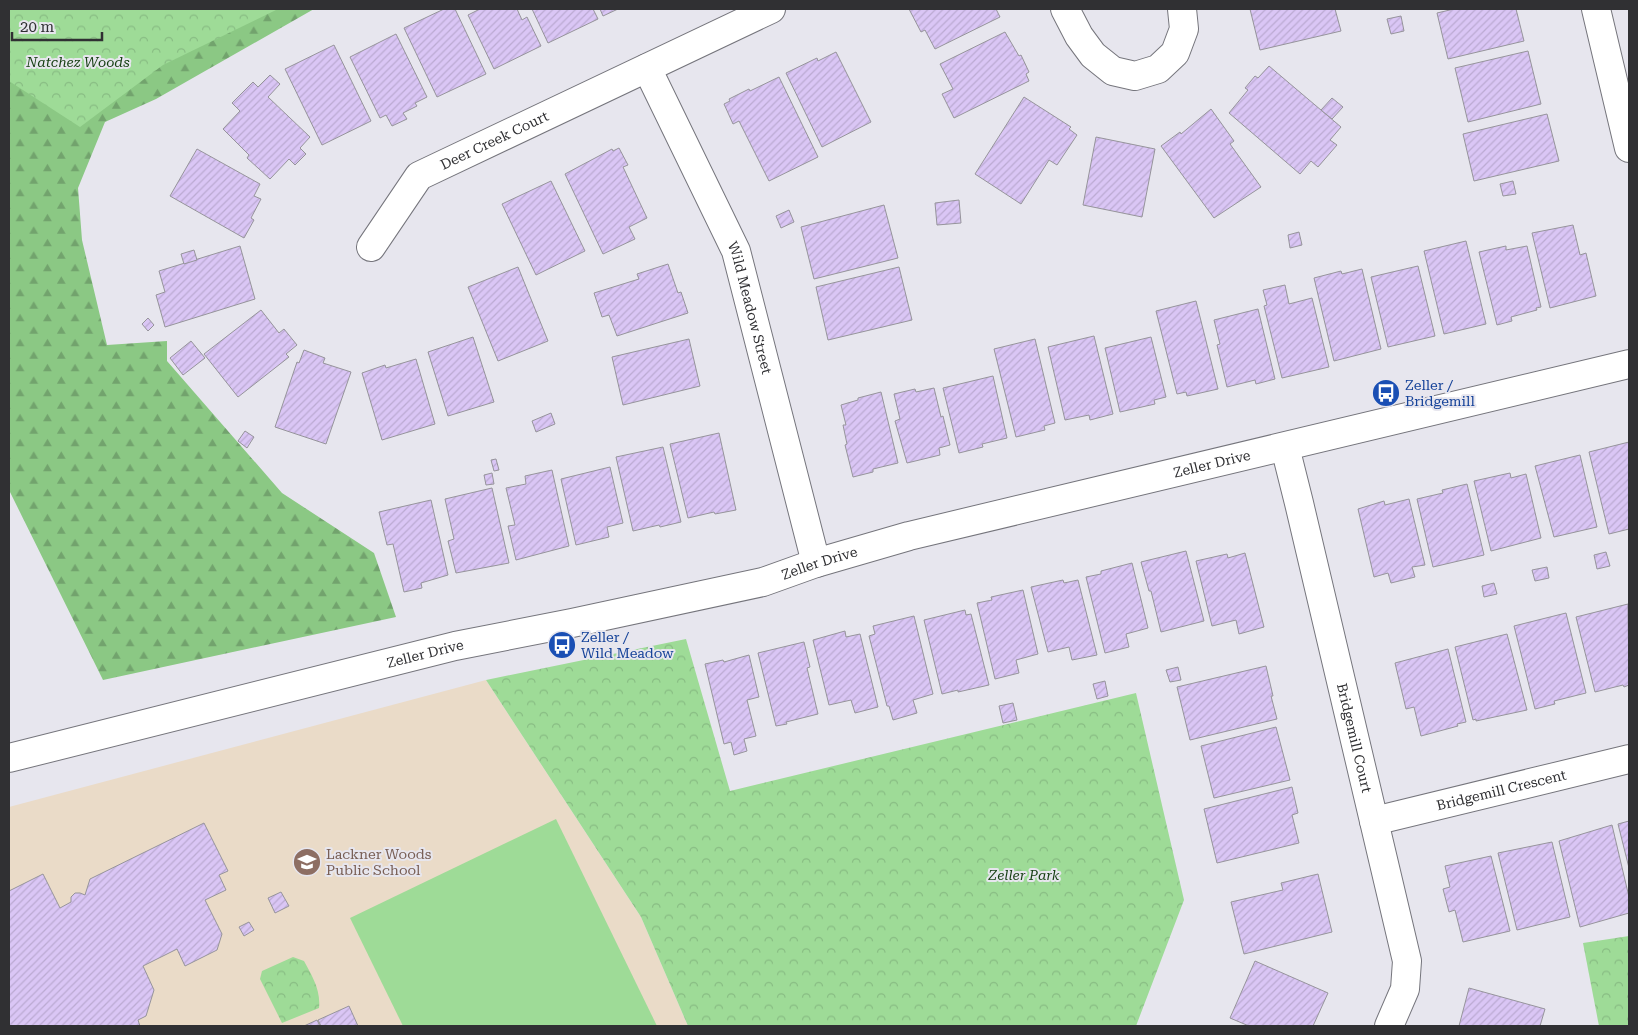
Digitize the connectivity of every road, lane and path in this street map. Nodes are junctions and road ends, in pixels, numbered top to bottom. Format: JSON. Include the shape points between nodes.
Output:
{"nodes":[{"id":1,"x":771,"y":9,"type":"edge"},
{"id":2,"x":1065,"y":9,"type":"edge"},
{"id":3,"x":1182,"y":9,"type":"edge"},
{"id":4,"x":1596,"y":9,"type":"edge"},
{"id":5,"x":647,"y":68,"type":"junction"},
{"id":6,"x":1629,"y":148,"type":"edge"},
{"id":7,"x":371,"y":247,"type":"dead end"},
{"id":8,"x":1629,"y":364,"type":"edge"},
{"id":9,"x":1285,"y":447,"type":"junction"},
{"id":10,"x":816,"y":563,"type":"junction"},
{"id":11,"x":9,"y":758,"type":"edge"},
{"id":12,"x":1629,"y":759,"type":"edge"},
{"id":13,"x":1374,"y":821,"type":"junction"},
{"id":14,"x":1389,"y":1026,"type":"edge"}],
"edges":[{"from":1,"to":5,"type":"street","name":"Deer Creek Court"},
{"from":2,"to":3,"type":"street","via":[[1093,54],[1113,71],[1135,76],[1158,69],[1175,52],[1184,29]]},
{"from":4,"to":6,"type":"street"},
{"from":5,"to":7,"type":"street","name":"Deer Creek Court","via":[[419,176]]},
{"from":5,"to":10,"type":"street","name":"Wild Meadow Street","via":[[736,251]]},
{"from":8,"to":9,"type":"street","name":"Zeller Drive"},
{"from":9,"to":10,"type":"street","name":"Zeller Drive","via":[[909,536]]},
{"from":9,"to":13,"type":"street","name":"Bridgemill Court"},
{"from":10,"to":11,"type":"street","name":"Zeller Drive","via":[[763,582],[455,646]]},
{"from":12,"to":13,"type":"street","name":"Bridgemill Crescent"},
{"from":13,"to":14,"type":"street","name":"Bridgemill Court","via":[[1407,962],[1405,989]]}]}
